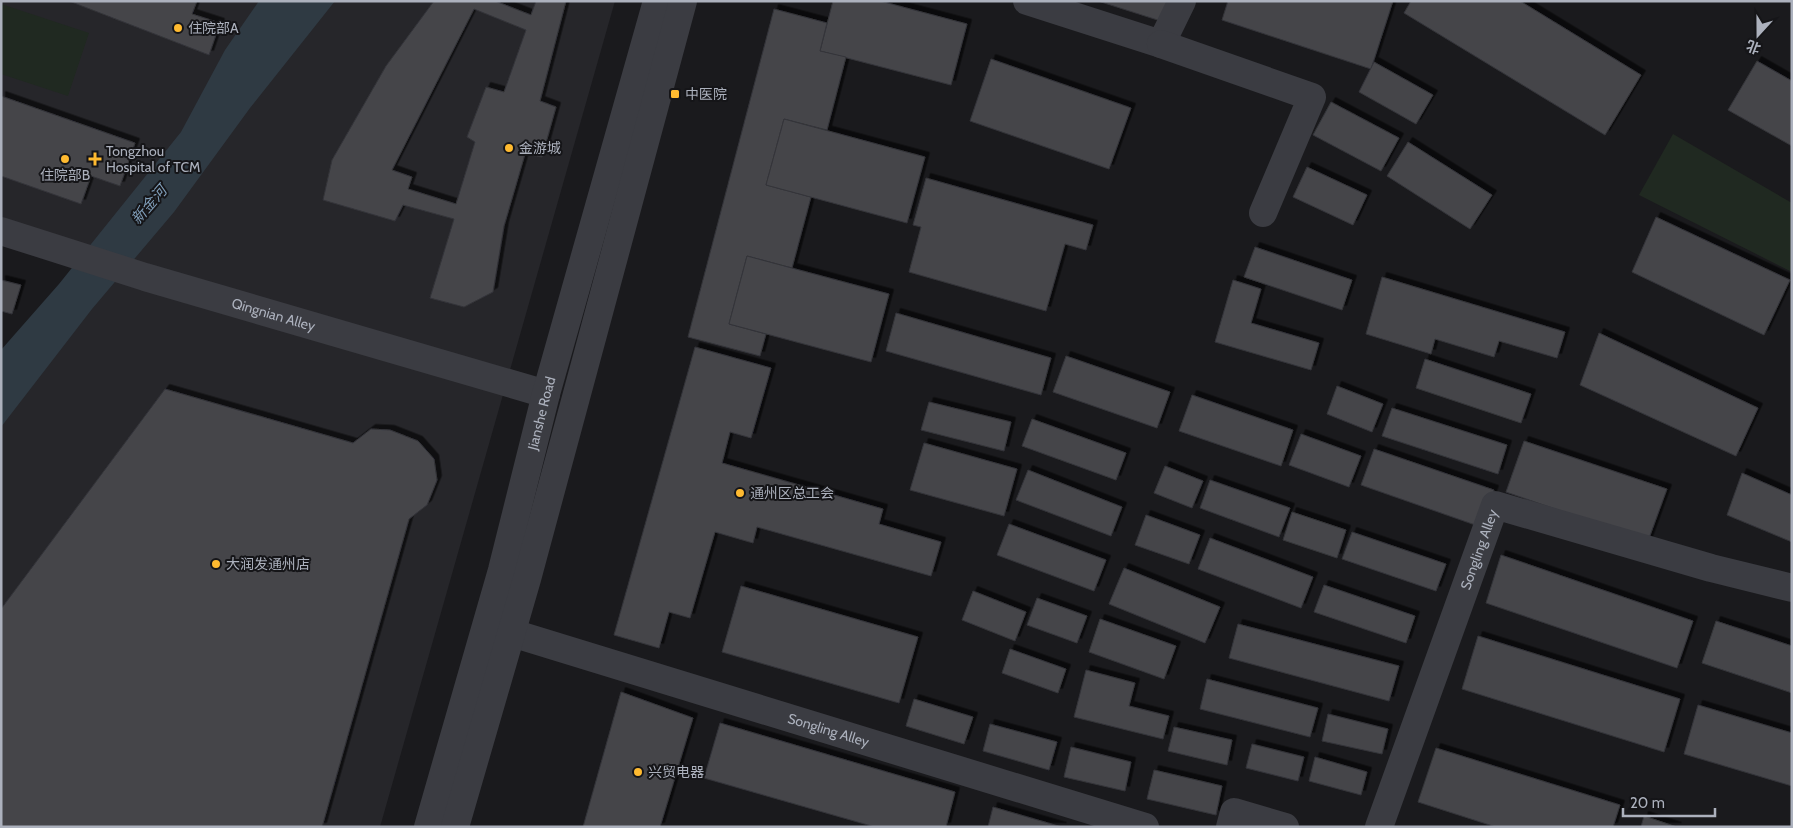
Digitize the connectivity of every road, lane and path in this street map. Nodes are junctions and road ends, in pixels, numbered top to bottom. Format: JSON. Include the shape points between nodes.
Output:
{"nodes":[{"id":1,"x":657,"y":1,"type":"edge"},
{"id":2,"x":683,"y":1,"type":"edge"},
{"id":3,"x":1027,"y":1,"type":"edge"},
{"id":4,"x":1182,"y":1,"type":"edge"},
{"id":5,"x":1161,"y":44,"type":"junction"},
{"id":6,"x":1263,"y":213,"type":"dead end"},
{"id":7,"x":1,"y":231,"type":"edge"},
{"id":8,"x":546,"y":394,"type":"junction"},
{"id":9,"x":1792,"y":588,"type":"edge"},
{"id":10,"x":512,"y":633,"type":"junction"},
{"id":11,"x":428,"y":827,"type":"edge"},
{"id":12,"x":454,"y":827,"type":"edge"},
{"id":13,"x":1145,"y":827,"type":"edge"},
{"id":14,"x":1230,"y":827,"type":"edge"},
{"id":15,"x":1285,"y":827,"type":"edge"},
{"id":16,"x":1379,"y":827,"type":"edge"}],
"edges":[{"from":1,"to":8,"type":"street","name":"Jianshe Road"},
{"from":2,"to":10,"type":"street","name":"Jianshe Road"},
{"from":3,"to":5,"type":"street"},
{"from":4,"to":5,"type":"street"},
{"from":5,"to":6,"type":"street","via":[[1312,98]]},
{"from":7,"to":8,"type":"street","name":"Qingnian Alley","via":[[145,277]]},
{"from":8,"to":11,"type":"street","name":"Jianshe Road","via":[[502,570]]},
{"from":9,"to":16,"type":"street","name":"Songling Alley","via":[[1711,568],[1495,505]]},
{"from":10,"to":12,"type":"street","name":"Jianshe Road"},
{"from":10,"to":13,"type":"street","name":"Songling Alley"},
{"from":14,"to":15,"type":"street","via":[[1234,812]]}]}
